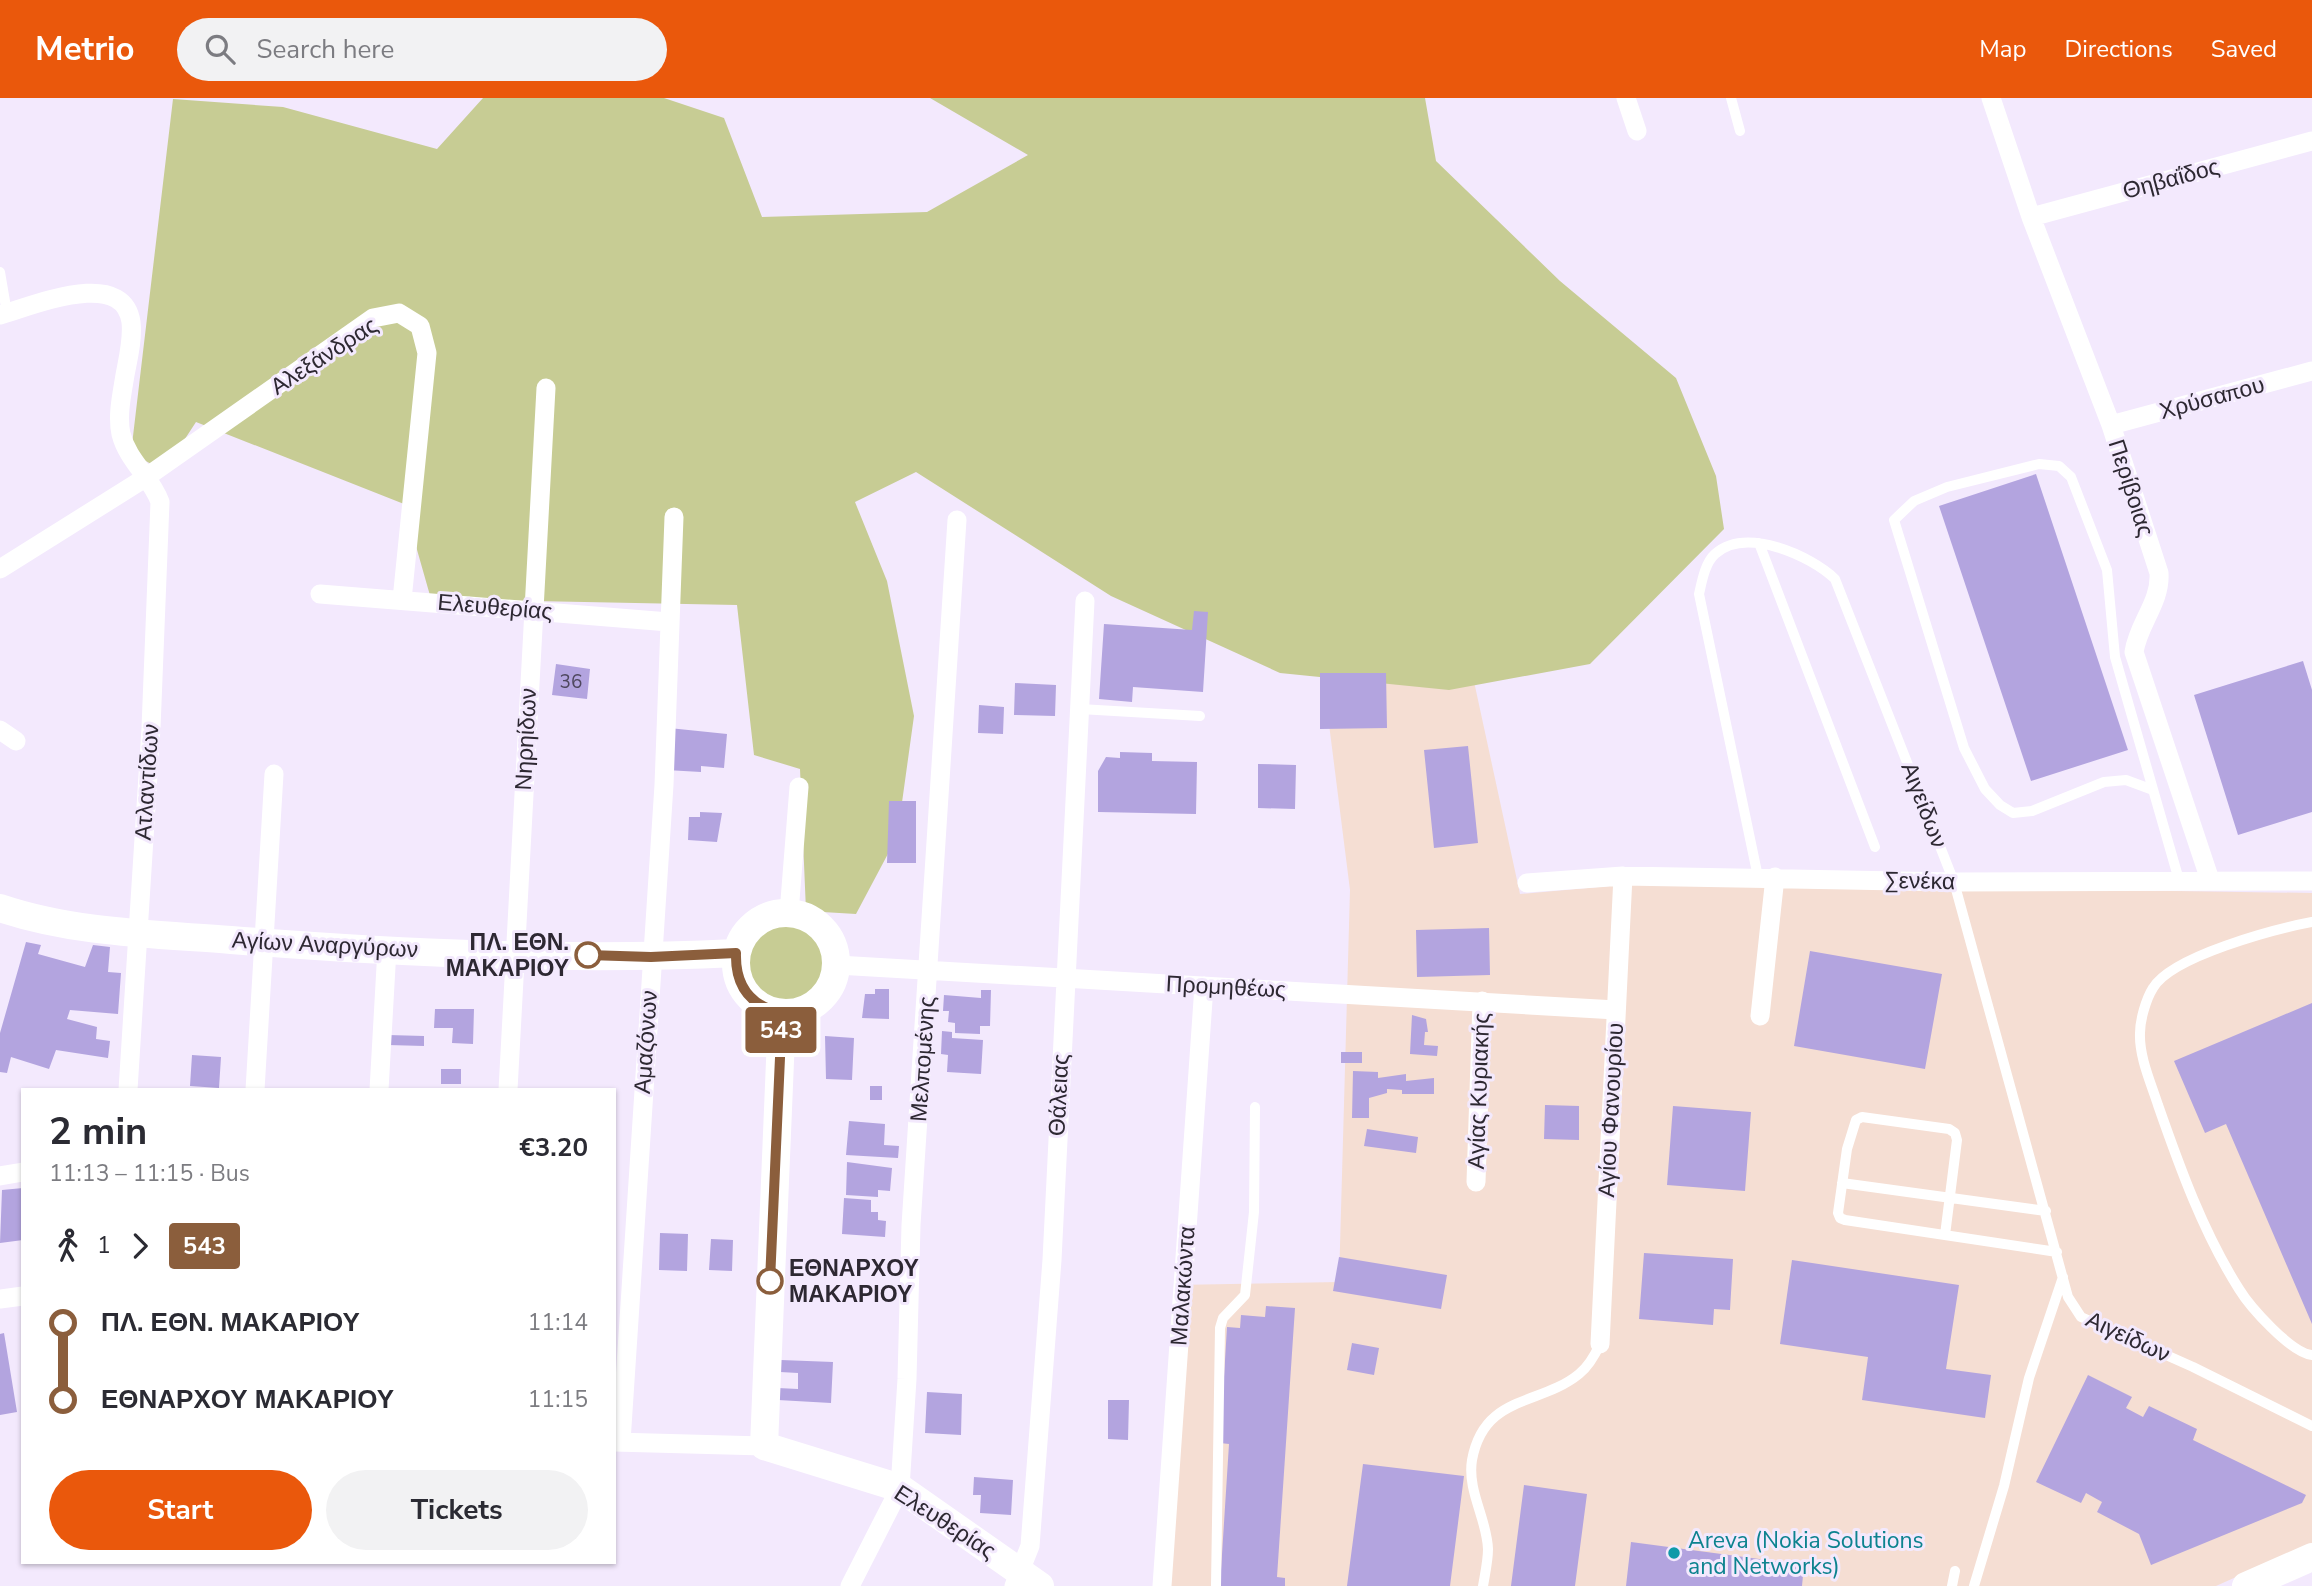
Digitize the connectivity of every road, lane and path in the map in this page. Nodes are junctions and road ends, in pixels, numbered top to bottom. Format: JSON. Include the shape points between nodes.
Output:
{"nodes":[{"id":1,"x":1626,"y":98,"type":"edge"},
{"id":2,"x":1731,"y":98,"type":"edge"},
{"id":3,"x":1991,"y":98,"type":"edge"},
{"id":4,"x":1637,"y":131,"type":"dead end"},
{"id":5,"x":1740,"y":131,"type":"dead end"},
{"id":6,"x":2312,"y":141,"type":"edge"},
{"id":7,"x":2031,"y":217,"type":"junction"},
{"id":8,"x":0,"y":272,"type":"edge"},
{"id":9,"x":4,"y":314,"type":"edge"},
{"id":10,"x":2312,"y":371,"type":"edge"},
{"id":11,"x":546,"y":387,"type":"dead end"},
{"id":12,"x":2111,"y":425,"type":"junction"},
{"id":13,"x":145,"y":478,"type":"junction"},
{"id":14,"x":674,"y":517,"type":"dead end"},
{"id":15,"x":957,"y":520,"type":"dead end"},
{"id":16,"x":1759,"y":543,"type":"junction"},
{"id":17,"x":1,"y":568,"type":"edge"},
{"id":18,"x":320,"y":594,"type":"dead end"},
{"id":19,"x":402,"y":600,"type":"junction"},
{"id":20,"x":1085,"y":601,"type":"dead end"},
{"id":21,"x":533,"y":610,"type":"junction"},
{"id":22,"x":669,"y":622,"type":"junction"},
{"id":23,"x":1080,"y":709,"type":"junction"},
{"id":24,"x":1200,"y":716,"type":"dead end"},
{"id":25,"x":274,"y":774,"type":"dead end"},
{"id":26,"x":799,"y":787,"type":"dead end"},
{"id":27,"x":2152,"y":790,"type":"junction"},
{"id":28,"x":1875,"y":847,"type":"dead end"},
{"id":29,"x":1623,"y":876,"type":"junction"},
{"id":30,"x":1767,"y":877,"type":"junction"},
{"id":31,"x":2179,"y":880,"type":"junction"},
{"id":32,"x":2210,"y":880,"type":"junction"},
{"id":33,"x":2312,"y":881,"type":"edge"},
{"id":34,"x":1954,"y":882,"type":"junction"},
{"id":35,"x":1527,"y":883,"type":"dead end"},
{"id":36,"x":0,"y":908,"type":"edge"},
{"id":37,"x":789,"y":913,"type":"junction"},
{"id":38,"x":2312,"y":922,"type":"edge"},
{"id":39,"x":137,"y":932,"type":"junction"},
{"id":40,"x":265,"y":942,"type":"junction"},
{"id":41,"x":387,"y":948,"type":"junction"},
{"id":42,"x":736,"y":953,"type":"junction"},
{"id":43,"x":516,"y":954,"type":"junction"},
{"id":44,"x":651,"y":957,"type":"junction"},
{"id":45,"x":837,"y":965,"type":"junction"},
{"id":46,"x":929,"y":971,"type":"junction"},
{"id":47,"x":1065,"y":978,"type":"junction"},
{"id":48,"x":1203,"y":986,"type":"junction"},
{"id":49,"x":1482,"y":1001,"type":"junction"},
{"id":50,"x":1616,"y":1010,"type":"junction"},
{"id":51,"x":782,"y":1013,"type":"junction"},
{"id":52,"x":1760,"y":1016,"type":"dead end"},
{"id":53,"x":128,"y":1088,"type":"edge"},
{"id":54,"x":255,"y":1088,"type":"edge"},
{"id":55,"x":379,"y":1088,"type":"edge"},
{"id":56,"x":508,"y":1088,"type":"edge"},
{"id":57,"x":1255,"y":1107,"type":"dead end"},
{"id":58,"x":21,"y":1172,"type":"edge"},
{"id":59,"x":0,"y":1177,"type":"edge"},
{"id":60,"x":1476,"y":1182,"type":"dead end"},
{"id":61,"x":1842,"y":1183,"type":"junction"},
{"id":62,"x":1951,"y":1198,"type":"junction"},
{"id":63,"x":2046,"y":1211,"type":"junction"},
{"id":64,"x":1945,"y":1236,"type":"junction"},
{"id":65,"x":2057,"y":1252,"type":"junction"},
{"id":66,"x":2063,"y":1276,"type":"junction"},
{"id":67,"x":21,"y":1296,"type":"edge"},
{"id":68,"x":0,"y":1299,"type":"edge"},
{"id":69,"x":1601,"y":1344,"type":"joint"},
{"id":70,"x":2312,"y":1355,"type":"edge"},
{"id":71,"x":2312,"y":1426,"type":"edge"},
{"id":72,"x":617,"y":1442,"type":"edge"},
{"id":73,"x":764,"y":1446,"type":"junction"},
{"id":74,"x":900,"y":1488,"type":"junction"},
{"id":75,"x":2312,"y":1557,"type":"edge"},
{"id":76,"x":1955,"y":1572,"type":"dead end"},
{"id":77,"x":1025,"y":1581,"type":"edge"},
{"id":78,"x":850,"y":1586,"type":"edge"},
{"id":79,"x":1161,"y":1586,"type":"edge"},
{"id":80,"x":1216,"y":1586,"type":"edge"},
{"id":81,"x":1483,"y":1586,"type":"edge"},
{"id":82,"x":1952,"y":1586,"type":"edge"},
{"id":83,"x":1974,"y":1586,"type":"edge"},
{"id":84,"x":2246,"y":1586,"type":"edge"}],
"edges":[{"from":1,"to":4,"type":"street"},
{"from":2,"to":5,"type":"lane"},
{"from":3,"to":7,"type":"street","name":"Περίβοιας"},
{"from":6,"to":7,"type":"street","name":"Θηβαΐδος"},
{"from":7,"to":12,"type":"street","name":"Περίβοιας"},
{"from":8,"to":9,"type":"lane"},
{"from":9,"to":13,"type":"street","name":"Ατλαντίδων","via":[[91,292],[114,296],[123,303],[131,324],[121,432],[128,454]]},
{"from":10,"to":12,"type":"street","name":"Χρύσαπου"},
{"from":11,"to":21,"type":"street","name":"Νηρηίδων"},
{"from":12,"to":32,"type":"street","name":"Περίβοιας","via":[[2159,573],[2157,596],[2136,634],[2134,652]]},
{"from":13,"to":17,"type":"street","name":"Αλεξάνδρας"},
{"from":13,"to":19,"type":"street","name":"Αλεξάνδρας","via":[[373,318],[399,313],[420,326],[426,353]]},
{"from":13,"to":39,"type":"street","name":"Ατλαντίδων","via":[[160,502]]},
{"from":14,"to":22,"type":"street","name":"Αμαζόνων"},
{"from":15,"to":46,"type":"street","name":"Μελπομένης"},
{"from":16,"to":28,"type":"lane"},
{"from":16,"to":30,"type":"lane","name":"Αιγείδων","via":[[1742,543],[1716,553],[1703,574],[1699,594]]},
{"from":16,"to":34,"type":"lane","name":"Αιγείδων","via":[[1818,563],[1835,579]]},
{"from":18,"to":19,"type":"street","name":"Ελευθερίας"},
{"from":19,"to":21,"type":"street","name":"Ελευθερίας"},
{"from":20,"to":23,"type":"street","name":"Θάλειας"},
{"from":21,"to":22,"type":"street","name":"Ελευθερίας"},
{"from":21,"to":43,"type":"street","name":"Νηρηίδων"},
{"from":22,"to":44,"type":"street","name":"Αμαζόνων","via":[[664,785]]},
{"from":23,"to":24,"type":"lane"},
{"from":23,"to":47,"type":"street","name":"Θάλειας"},
{"from":25,"to":40,"type":"street"},
{"from":26,"to":37,"type":"street"},
{"from":27,"to":27,"type":"lane","via":[[2126,780],[2104,782],[2032,811],[2013,813],[1993,797],[1964,748],[1894,520],[1903,508],[1947,487],[2039,464],[2059,466],[2071,477],[2107,570],[2115,657]]},
{"from":27,"to":31,"type":"lane"},
{"from":29,"to":30,"type":"street","name":"Σενέκα"},
{"from":29,"to":35,"type":"street","name":"Σενέκα"},
{"from":29,"to":50,"type":"street","name":"Αγίου Φανουρίου"},
{"from":30,"to":34,"type":"street","name":"Σενέκα"},
{"from":30,"to":52,"type":"street"},
{"from":31,"to":32,"type":"street","name":"Σενέκα"},
{"from":31,"to":34,"type":"street","name":"Σενέκα"},
{"from":32,"to":33,"type":"street","name":"Σενέκα"},
{"from":34,"to":63,"type":"lane","name":"Αιγείδων"},
{"from":36,"to":39,"type":"street","name":"Αγίων Αναργύρων","via":[[55,923]]},
{"from":37,"to":42,"type":"street","via":[[769,915],[754,924]]},
{"from":37,"to":45,"type":"street","via":[[816,922],[835,949]]},
{"from":38,"to":70,"type":"lane","via":[[2225,945],[2165,974],[2153,987],[2140,1035],[2147,1073],[2188,1191],[2238,1289],[2295,1347]]},
{"from":39,"to":40,"type":"street","name":"Αγίων Αναργύρων"},
{"from":39,"to":53,"type":"street","name":"Ατλαντίδων"},
{"from":40,"to":41,"type":"street","name":"Αγίων Αναργύρων"},
{"from":40,"to":54,"type":"street"},
{"from":41,"to":43,"type":"street","name":"Αγίων Αναργύρων"},
{"from":41,"to":55,"type":"street"},
{"from":42,"to":44,"type":"street","name":"Αγίων Αναργύρων"},
{"from":42,"to":51,"type":"street","via":[[740,986],[764,1009]]},
{"from":43,"to":44,"type":"street","name":"Αγίων Αναργύρων"},
{"from":43,"to":56,"type":"street","name":"Νηρηίδων"},
{"from":44,"to":72,"type":"street","name":"Αμαζόνων"},
{"from":45,"to":46,"type":"street","name":"Προμηθέως"},
{"from":45,"to":51,"type":"street","via":[[825,996],[812,1007]]},
{"from":46,"to":47,"type":"street","name":"Προμηθέως"},
{"from":46,"to":74,"type":"street","name":"Μελπομένης","via":[[911,1225]]},
{"from":47,"to":48,"type":"street","name":"Προμηθέως"},
{"from":47,"to":77,"type":"street","name":"Θάλειας","via":[[1052,1260]]},
{"from":48,"to":49,"type":"street","name":"Προμηθέως"},
{"from":48,"to":79,"type":"street","name":"Μαλακώντα"},
{"from":49,"to":50,"type":"street","name":"Προμηθέως"},
{"from":49,"to":60,"type":"street","name":"Αγίας Κυριακής"},
{"from":50,"to":69,"type":"street","name":"Αγίου Φανουρίου"},
{"from":51,"to":73,"type":"street"},
{"from":57,"to":80,"type":"lane","via":[[1254,1212],[1245,1296],[1223,1318],[1220,1328]]},
{"from":58,"to":59,"type":"street"},
{"from":61,"to":62,"type":"lane"},
{"from":61,"to":62,"type":"lane","via":[[1847,1149],[1856,1120],[1862,1117],[1955,1133]]},
{"from":61,"to":64,"type":"lane","via":[[1840,1218]]},
{"from":62,"to":63,"type":"lane"},
{"from":62,"to":64,"type":"lane"},
{"from":63,"to":65,"type":"lane","name":"Αιγείδων"},
{"from":64,"to":65,"type":"lane"},
{"from":65,"to":66,"type":"lane","name":"Αιγείδων"},
{"from":66,"to":71,"type":"lane","name":"Αιγείδων","via":[[2068,1297],[2081,1317]]},
{"from":66,"to":83,"type":"lane","via":[[2029,1378]]},
{"from":67,"to":68,"type":"street"},
{"from":69,"to":81,"type":"lane","via":[[1578,1375],[1506,1406],[1480,1436],[1471,1478],[1488,1548]]},
{"from":72,"to":73,"type":"street"},
{"from":73,"to":74,"type":"street","name":"Ελευθερίας"},
{"from":74,"to":77,"type":"street","name":"Ελευθερίας"},
{"from":74,"to":78,"type":"street","name":"Μελπομένης"},
{"from":75,"to":84,"type":"street"},
{"from":76,"to":82,"type":"lane"}]}
